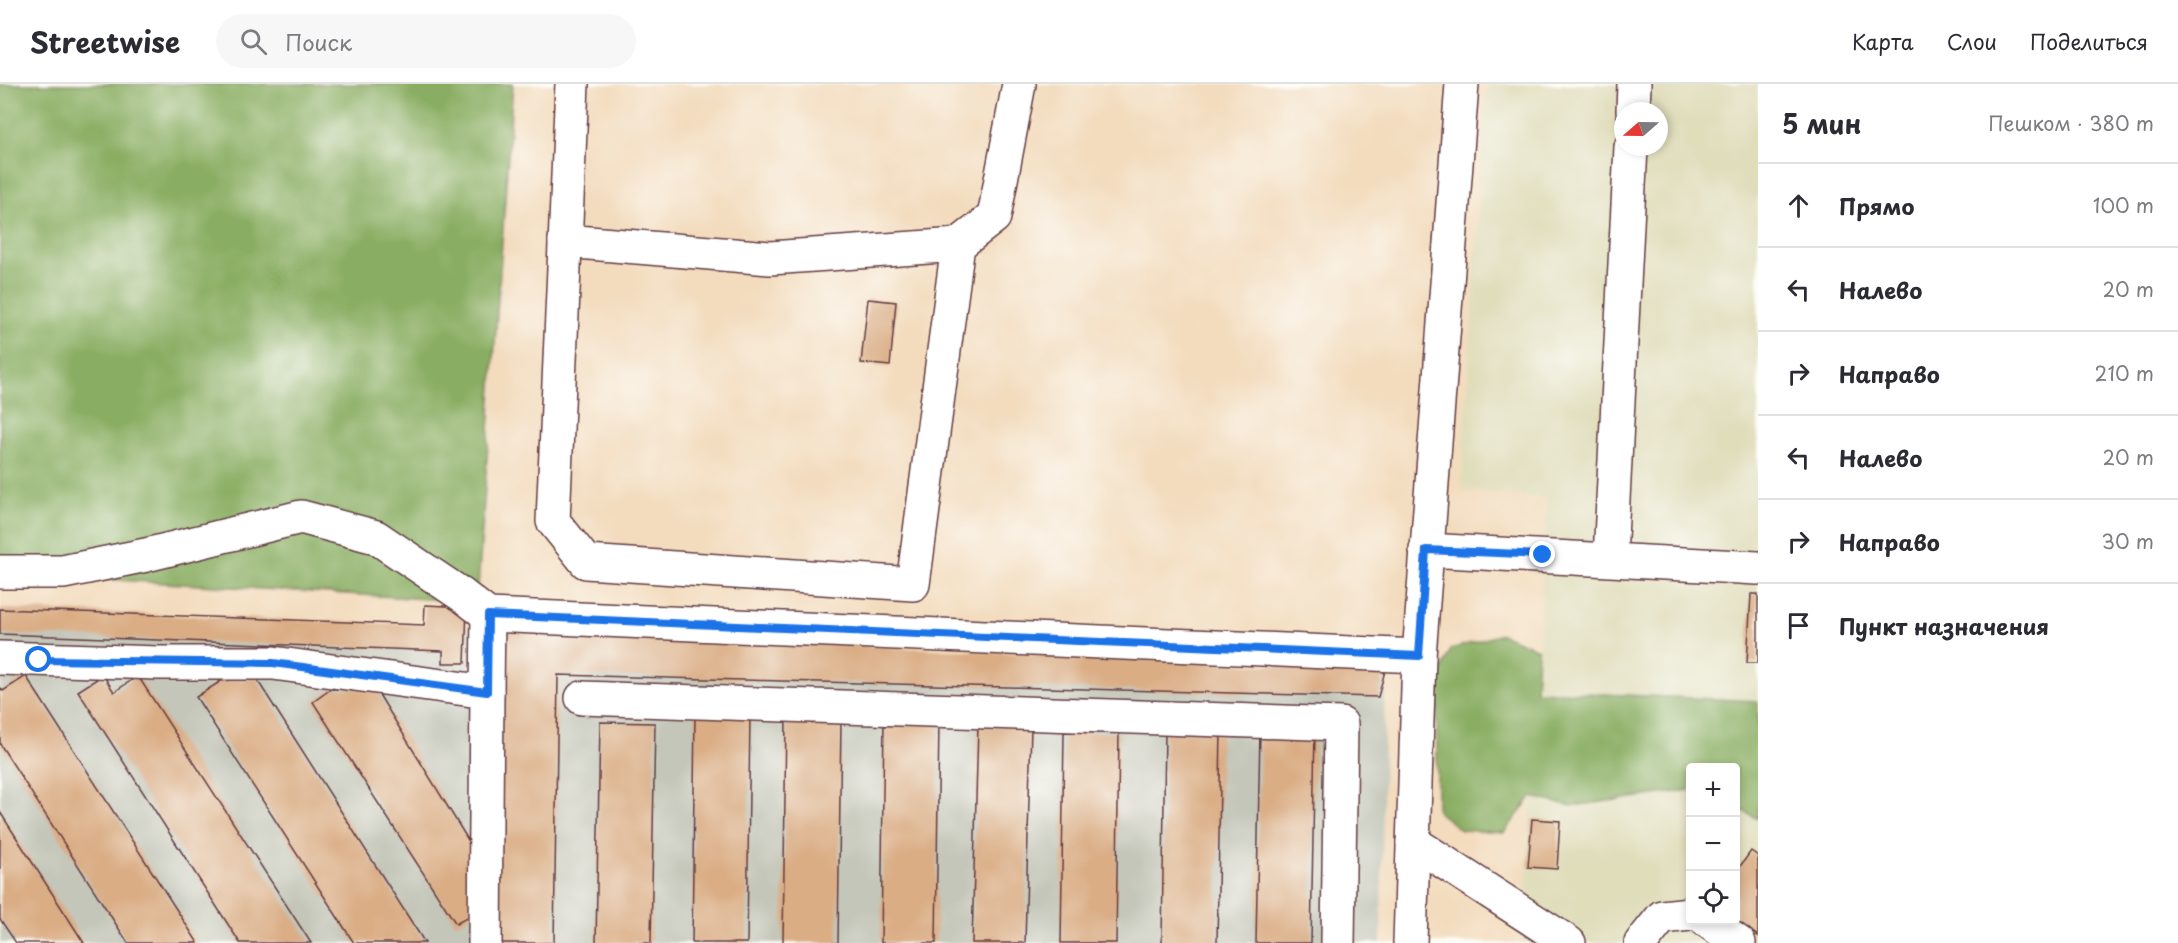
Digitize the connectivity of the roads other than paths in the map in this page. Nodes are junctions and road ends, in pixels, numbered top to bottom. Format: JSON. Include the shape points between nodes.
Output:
{"nodes":[{"id":1,"x":572,"y":84,"type":"edge"},
{"id":2,"x":1019,"y":84,"type":"edge"},
{"id":3,"x":1462,"y":84,"type":"edge"},
{"id":4,"x":1634,"y":84,"type":"edge"},
{"id":5,"x":1633,"y":102,"type":"edge"},
{"id":6,"x":1631,"y":156,"type":"edge"},
{"id":7,"x":565,"y":240,"type":"junction"},
{"id":8,"x":958,"y":245,"type":"junction"},
{"id":9,"x":1426,"y":550,"type":"junction"},
{"id":10,"x":1610,"y":558,"type":"junction"},
{"id":11,"x":1758,"y":568,"type":"edge"},
{"id":12,"x":0,"y":572,"type":"edge"},
{"id":13,"x":488,"y":615,"type":"junction"},
{"id":14,"x":1419,"y":656,"type":"junction"},
{"id":15,"x":0,"y":658,"type":"edge"},
{"id":16,"x":487,"y":692,"type":"junction"},
{"id":17,"x":582,"y":698,"type":"dead end"},
{"id":18,"x":1413,"y":842,"type":"junction"},
{"id":19,"x":1686,"y":914,"type":"edge"},
{"id":20,"x":1712,"y":925,"type":"edge"},
{"id":21,"x":485,"y":943,"type":"edge"},
{"id":22,"x":1338,"y":943,"type":"edge"},
{"id":23,"x":1410,"y":943,"type":"edge"},
{"id":24,"x":1569,"y":943,"type":"edge"},
{"id":25,"x":1641,"y":943,"type":"edge"},
{"id":26,"x":1739,"y":943,"type":"edge"}],
"edges":[{"from":1,"to":7,"type":"lane"},
{"from":2,"to":8,"type":"lane","via":[[994,217]]},
{"from":3,"to":9,"type":"lane"},
{"from":4,"to":5,"type":"lane"},
{"from":6,"to":10,"type":"lane"},
{"from":7,"to":8,"type":"lane","via":[[770,258]]},
{"from":7,"to":8,"type":"lane","via":[[553,521],[586,562],[913,584]]},
{"from":9,"to":10,"type":"lane"},
{"from":9,"to":14,"type":"lane"},
{"from":10,"to":11,"type":"lane"},
{"from":12,"to":13,"type":"lane","via":[[63,572],[301,517],[376,537]]},
{"from":13,"to":14,"type":"lane"},
{"from":13,"to":16,"type":"lane"},
{"from":14,"to":18,"type":"lane"},
{"from":15,"to":16,"type":"lane","via":[[273,663]]},
{"from":16,"to":21,"type":"lane"},
{"from":17,"to":22,"type":"lane","via":[[1341,724]]},
{"from":18,"to":23,"type":"lane"},
{"from":18,"to":24,"type":"lane"},
{"from":19,"to":25,"type":"lane","via":[[1662,917]]},
{"from":20,"to":26,"type":"lane"}]}
